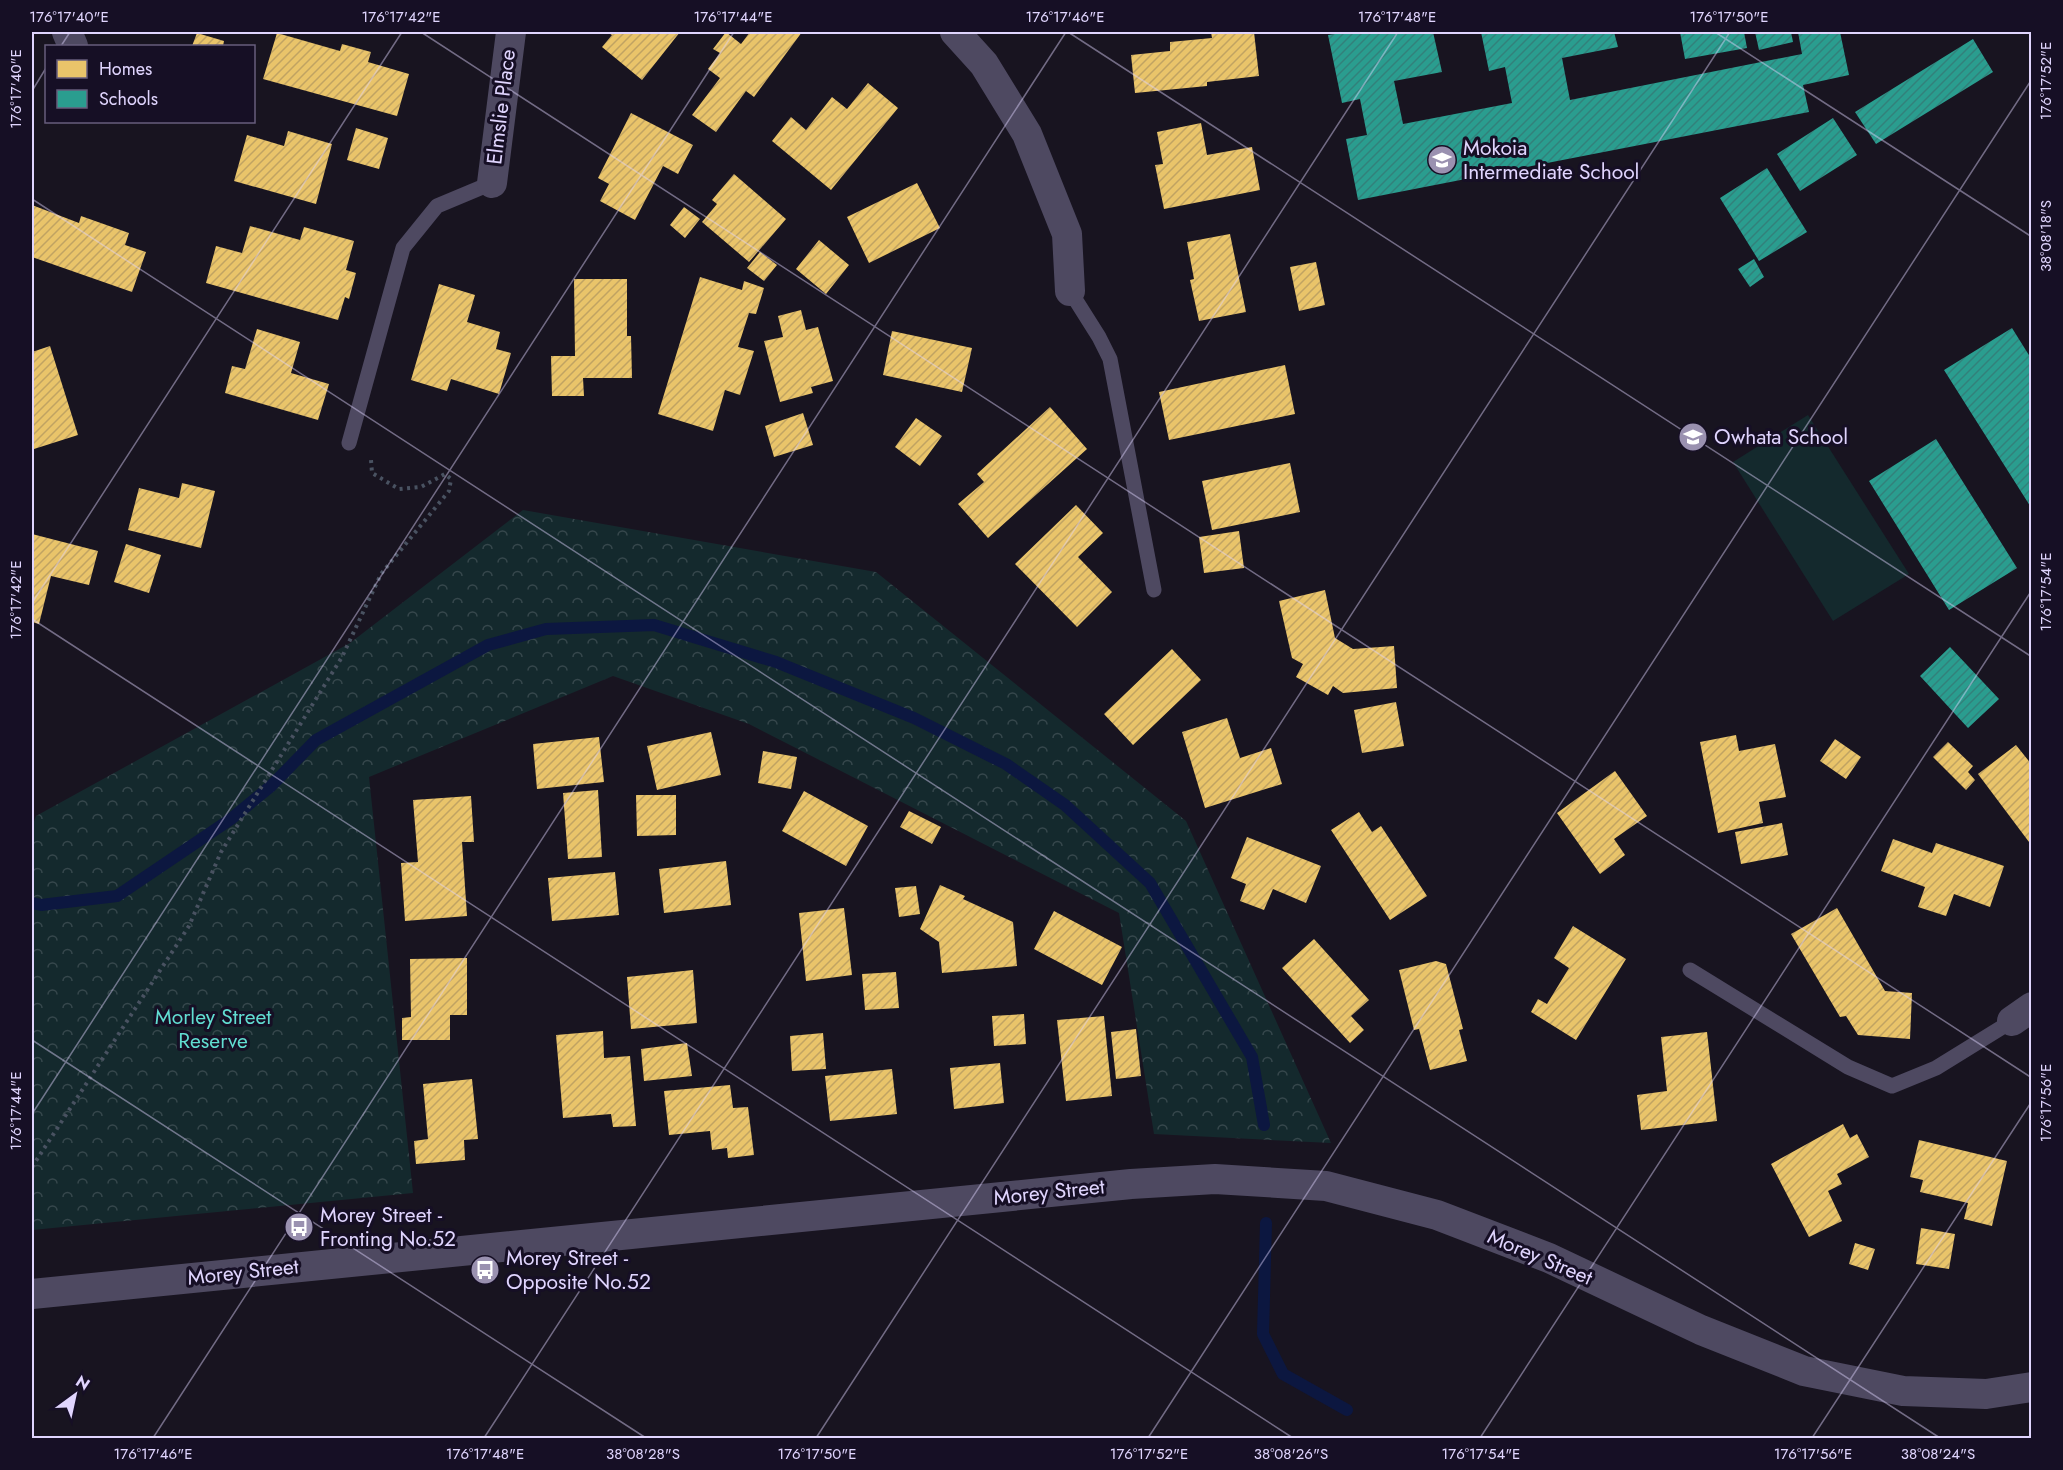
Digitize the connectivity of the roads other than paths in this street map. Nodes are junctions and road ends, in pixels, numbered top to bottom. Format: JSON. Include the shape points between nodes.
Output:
{"nodes":[{"id":1,"x":511,"y":32,"type":"edge"},
{"id":2,"x":955,"y":32,"type":"edge"},
{"id":3,"x":492,"y":183,"type":"joint"},
{"id":4,"x":1070,"y":291,"type":"joint"},
{"id":5,"x":349,"y":443,"type":"dead end"},
{"id":6,"x":1155,"y":590,"type":"dead end"},
{"id":7,"x":1690,"y":970,"type":"dead end"},
{"id":8,"x":2022,"y":1014,"type":"edge"},
{"id":9,"x":32,"y":1294,"type":"edge"},
{"id":10,"x":2031,"y":1387,"type":"edge"}],
"edges":[{"from":1,"to":3,"type":"street","name":"Elmslie Place"},
{"from":2,"to":4,"type":"street","via":[[984,64],[1027,134],[1066,234]]},
{"from":3,"to":5,"type":"lane","via":[[438,206],[403,248]]},
{"from":4,"to":6,"type":"lane","via":[[1110,359]]},
{"from":7,"to":8,"type":"lane","via":[[1848,1067],[1892,1086],[1936,1068]]},
{"from":9,"to":10,"type":"street","name":"Morey Street","via":[[1107,1186],[1215,1179],[1326,1186],[1437,1215],[1549,1258],[1701,1330],[1804,1371],[1903,1392],[1986,1394]]}]}
